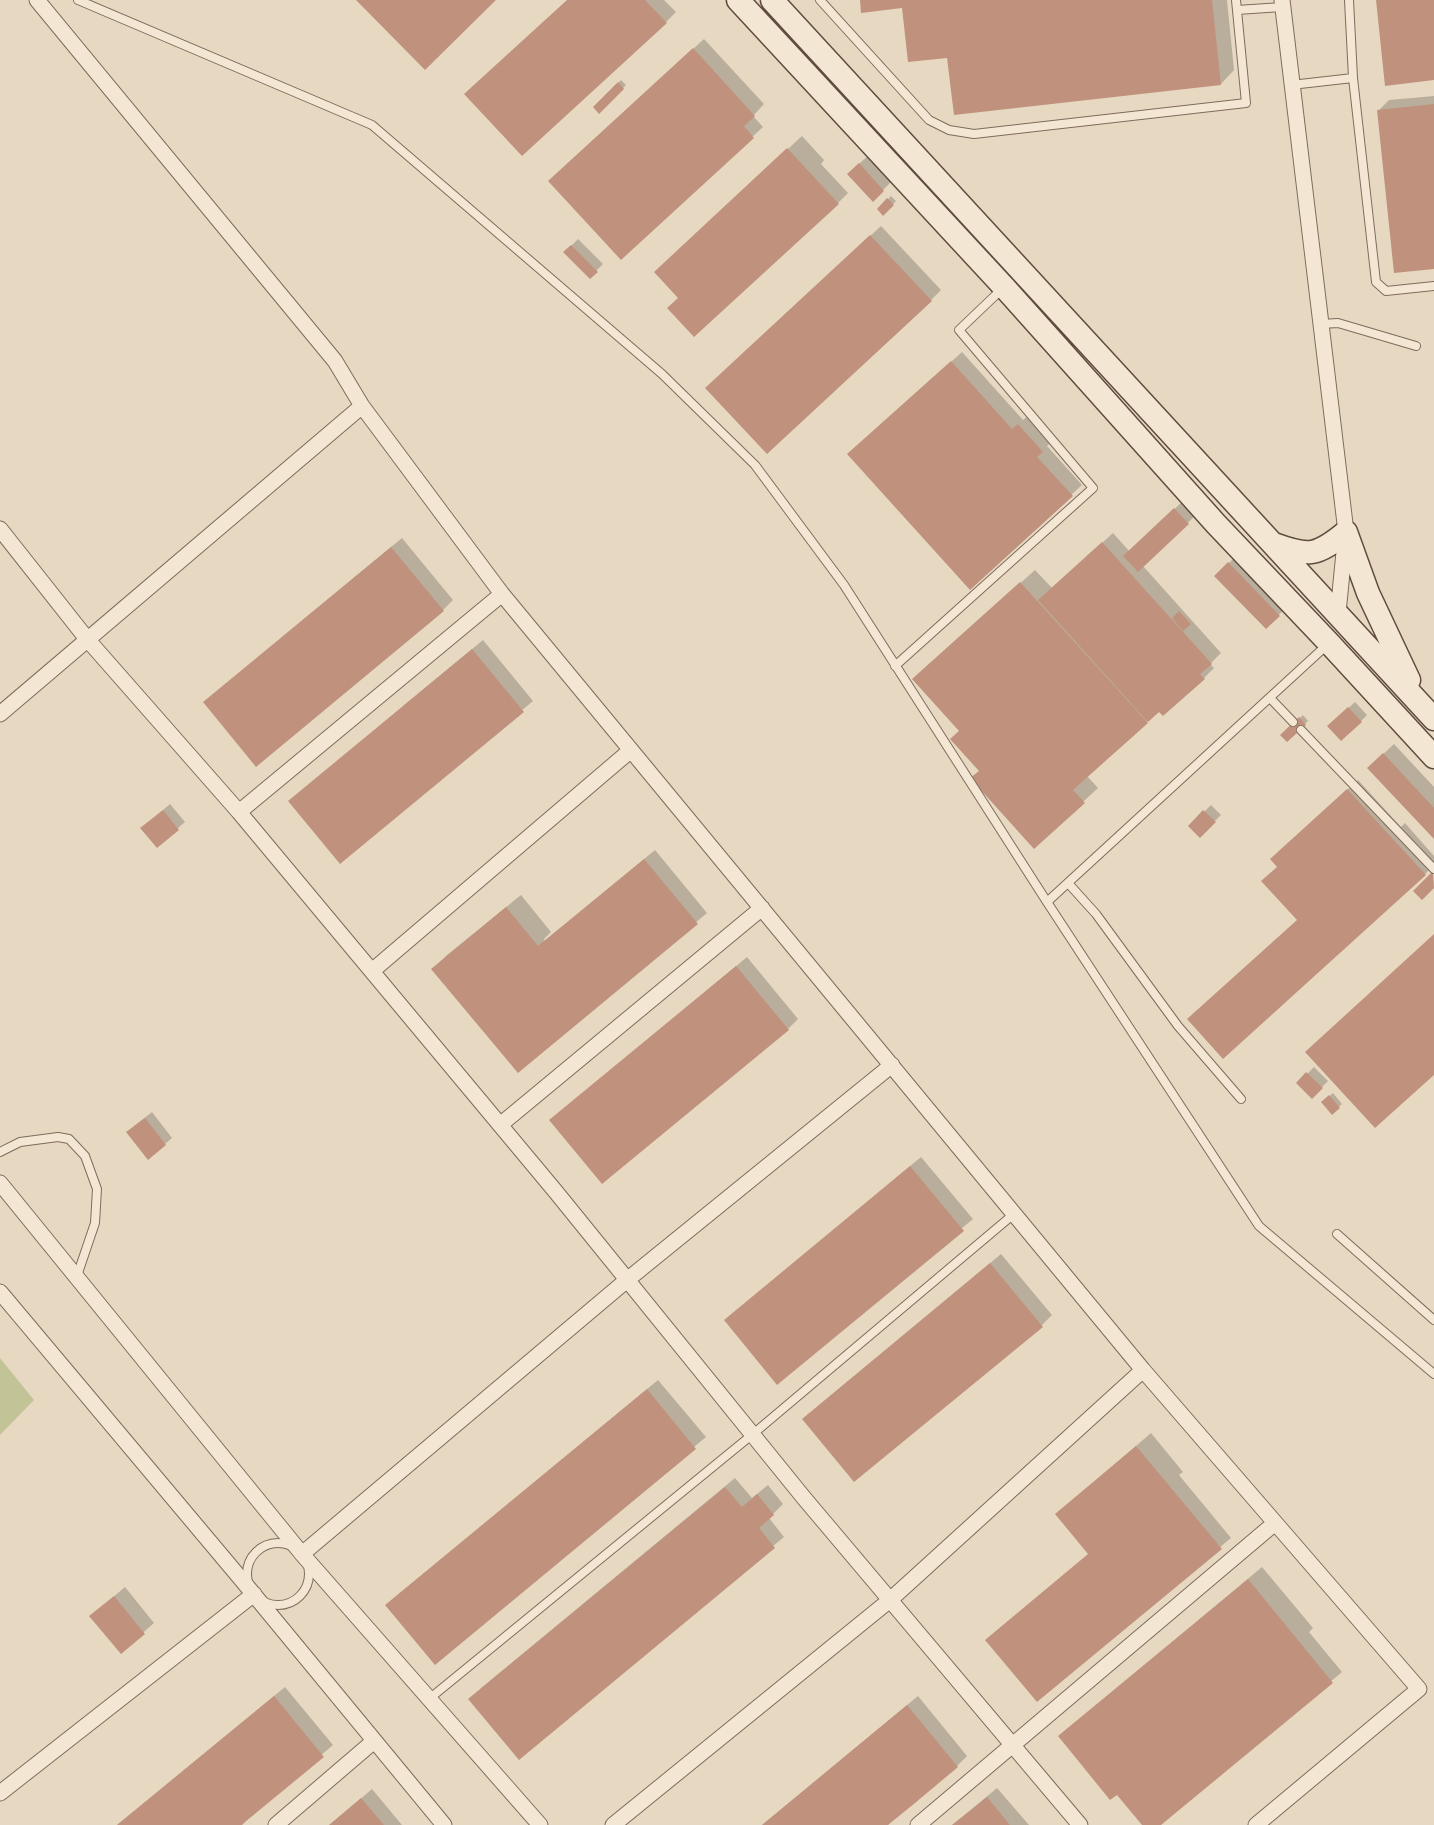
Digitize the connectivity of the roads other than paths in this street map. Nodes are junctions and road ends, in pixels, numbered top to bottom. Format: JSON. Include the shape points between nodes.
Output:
{"nodes":[{"id":1,"x":37,"y":0,"type":"edge"},
{"id":2,"x":78,"y":0,"type":"edge"},
{"id":3,"x":738,"y":0,"type":"edge"},
{"id":4,"x":771,"y":0,"type":"edge"},
{"id":5,"x":820,"y":0,"type":"edge"},
{"id":6,"x":1236,"y":0,"type":"edge"},
{"id":7,"x":1349,"y":0,"type":"edge"},
{"id":8,"x":1282,"y":3,"type":"edge"},
{"id":9,"x":1237,"y":10,"type":"junction"},
{"id":10,"x":1353,"y":78,"type":"junction"},
{"id":11,"x":1292,"y":85,"type":"junction"},
{"id":12,"x":1022,"y":272,"type":"junction"},
{"id":13,"x":1434,"y":286,"type":"edge"},
{"id":14,"x":1004,"y":287,"type":"junction"},
{"id":15,"x":1321,"y":324,"type":"junction"},
{"id":16,"x":1416,"y":346,"type":"dead end"},
{"id":17,"x":362,"y":406,"type":"junction"},
{"id":18,"x":0,"y":529,"type":"edge"},
{"id":19,"x":1346,"y":532,"type":"junction"},
{"id":20,"x":1272,"y":543,"type":"junction"},
{"id":21,"x":501,"y":594,"type":"junction"},
{"id":22,"x":1338,"y":613,"type":"junction"},
{"id":23,"x":87,"y":639,"type":"junction"},
{"id":24,"x":1329,"y":643,"type":"junction"},
{"id":25,"x":896,"y":666,"type":"junction"},
{"id":26,"x":1270,"y":698,"type":"junction"},
{"id":27,"x":1428,"y":712,"type":"edge"},
{"id":28,"x":0,"y":714,"type":"edge"},
{"id":29,"x":1293,"y":722,"type":"dead end"},
{"id":30,"x":1301,"y":730,"type":"dead end"},
{"id":31,"x":1426,"y":734,"type":"edge"},
{"id":32,"x":631,"y":750,"type":"junction"},
{"id":33,"x":1434,"y":757,"type":"edge"},
{"id":34,"x":239,"y":812,"type":"junction"},
{"id":35,"x":1434,"y":869,"type":"edge"},
{"id":36,"x":1068,"y":883,"type":"junction"},
{"id":37,"x":1047,"y":902,"type":"junction"},
{"id":38,"x":762,"y":908,"type":"junction"},
{"id":39,"x":372,"y":971,"type":"junction"},
{"id":40,"x":892,"y":1065,"type":"junction"},
{"id":41,"x":1241,"y":1099,"type":"dead end"},
{"id":42,"x":500,"y":1125,"type":"junction"},
{"id":43,"x":0,"y":1152,"type":"edge"},
{"id":44,"x":0,"y":1183,"type":"edge"},
{"id":45,"x":1015,"y":1213,"type":"junction"},
{"id":46,"x":1337,"y":1234,"type":"dead end"},
{"id":47,"x":77,"y":1276,"type":"junction"},
{"id":48,"x":627,"y":1280,"type":"junction"},
{"id":49,"x":0,"y":1292,"type":"edge"},
{"id":50,"x":1434,"y":1320,"type":"edge"},
{"id":51,"x":1143,"y":1370,"type":"junction"},
{"id":52,"x":1434,"y":1374,"type":"edge"},
{"id":53,"x":753,"y":1434,"type":"junction"},
{"id":54,"x":1275,"y":1522,"type":"junction"},
{"id":55,"x":302,"y":1554,"type":"junction"},
{"id":56,"x":254,"y":1594,"type":"junction"},
{"id":57,"x":890,"y":1600,"type":"junction"},
{"id":58,"x":429,"y":1699,"type":"junction"},
{"id":59,"x":375,"y":1741,"type":"junction"},
{"id":60,"x":1013,"y":1746,"type":"junction"},
{"id":61,"x":0,"y":1793,"type":"edge"},
{"id":62,"x":276,"y":1825,"type":"edge"},
{"id":63,"x":444,"y":1825,"type":"edge"},
{"id":64,"x":540,"y":1825,"type":"edge"},
{"id":65,"x":613,"y":1825,"type":"edge"},
{"id":66,"x":918,"y":1825,"type":"edge"},
{"id":67,"x":1080,"y":1825,"type":"edge"},
{"id":68,"x":1256,"y":1825,"type":"edge"}],
"edges":[{"from":1,"to":17,"type":"street","via":[[335,361]]},
{"from":2,"to":25,"type":"lane","via":[[372,125],[662,374],[755,465],[844,585]]},
{"from":3,"to":14,"type":"street"},
{"from":4,"to":12,"type":"street"},
{"from":5,"to":9,"type":"lane","via":[[929,120],[949,130],[974,134],[1246,103]]},
{"from":6,"to":9,"type":"lane"},
{"from":7,"to":10,"type":"lane"},
{"from":8,"to":9,"type":"lane"},
{"from":8,"to":11,"type":"street"},
{"from":10,"to":11,"type":"lane"},
{"from":10,"to":13,"type":"lane","via":[[1376,282],[1386,291]]},
{"from":11,"to":15,"type":"street"},
{"from":12,"to":14,"type":"street"},
{"from":12,"to":20,"type":"street"},
{"from":14,"to":24,"type":"street","via":[[1216,524]]},
{"from":14,"to":25,"type":"lane","via":[[959,330],[1093,488]]},
{"from":15,"to":16,"type":"lane","via":[[1338,323]]},
{"from":15,"to":19,"type":"street"},
{"from":17,"to":21,"type":"street"},
{"from":17,"to":23,"type":"street"},
{"from":18,"to":23,"type":"street"},
{"from":19,"to":20,"type":"street","via":[[1328,547],[1312,552],[1298,553]]},
{"from":19,"to":22,"type":"street"},
{"from":19,"to":27,"type":"street","via":[[1368,593]]},
{"from":20,"to":22,"type":"street"},
{"from":21,"to":32,"type":"street"},
{"from":21,"to":34,"type":"street"},
{"from":22,"to":24,"type":"street"},
{"from":22,"to":27,"type":"street"},
{"from":23,"to":28,"type":"street"},
{"from":23,"to":34,"type":"street"},
{"from":24,"to":26,"type":"lane"},
{"from":24,"to":31,"type":"street"},
{"from":25,"to":37,"type":"lane"},
{"from":26,"to":29,"type":"lane"},
{"from":26,"to":36,"type":"lane"},
{"from":30,"to":35,"type":"lane"},
{"from":31,"to":33,"type":"street"},
{"from":32,"to":38,"type":"street"},
{"from":32,"to":39,"type":"street"},
{"from":34,"to":39,"type":"street"},
{"from":36,"to":37,"type":"lane"},
{"from":36,"to":41,"type":"lane","via":[[1096,914],[1178,1026]]},
{"from":37,"to":52,"type":"lane","via":[[1259,1226]]},
{"from":38,"to":40,"type":"street"},
{"from":38,"to":42,"type":"street"},
{"from":39,"to":42,"type":"street"},
{"from":40,"to":45,"type":"street"},
{"from":40,"to":48,"type":"street"},
{"from":42,"to":48,"type":"street"},
{"from":43,"to":47,"type":"lane","via":[[20,1142],[58,1137],[69,1139],[85,1156],[97,1189],[95,1223]]},
{"from":44,"to":47,"type":"street"},
{"from":45,"to":51,"type":"street"},
{"from":45,"to":53,"type":"lane"},
{"from":46,"to":50,"type":"lane"},
{"from":47,"to":55,"type":"street"},
{"from":48,"to":53,"type":"street"},
{"from":48,"to":55,"type":"street"},
{"from":49,"to":56,"type":"street"},
{"from":51,"to":54,"type":"street"},
{"from":51,"to":57,"type":"street"},
{"from":53,"to":57,"type":"street"},
{"from":53,"to":58,"type":"lane"},
{"from":54,"to":60,"type":"street"},
{"from":54,"to":68,"type":"street","via":[[1419,1689]]},
{"from":55,"to":56,"type":"lane","via":[[307,1562],[308,1581],[298,1598],[280,1605]]},
{"from":55,"to":56,"type":"lane","via":[[275,1543],[258,1550],[247,1577]]},
{"from":55,"to":58,"type":"street"},
{"from":56,"to":59,"type":"street"},
{"from":56,"to":61,"type":"street"},
{"from":57,"to":60,"type":"street"},
{"from":57,"to":65,"type":"street"},
{"from":58,"to":64,"type":"street"},
{"from":59,"to":62,"type":"street"},
{"from":59,"to":63,"type":"street"},
{"from":60,"to":66,"type":"street"},
{"from":60,"to":67,"type":"street"}]}
